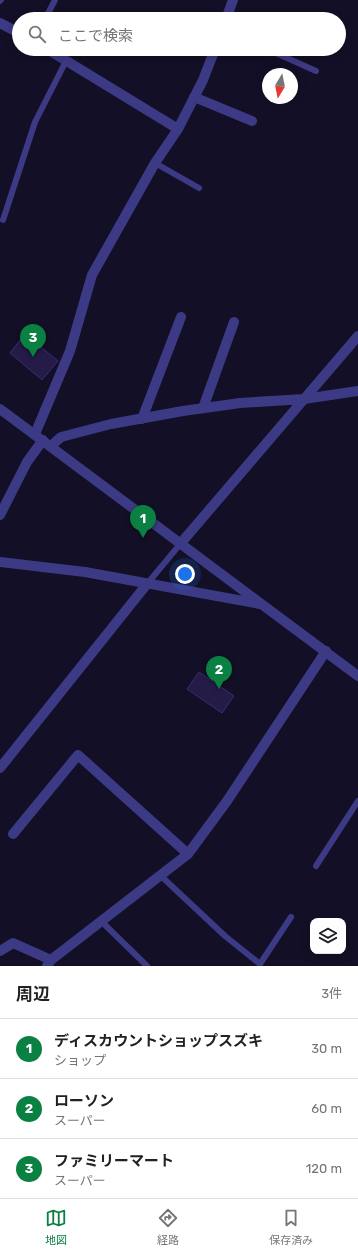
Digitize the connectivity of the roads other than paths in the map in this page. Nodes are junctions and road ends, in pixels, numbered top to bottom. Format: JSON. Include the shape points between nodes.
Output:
{"nodes":[{"id":1,"x":55,"y":0,"type":"edge"},
{"id":2,"x":233,"y":0,"type":"edge"},
{"id":3,"x":49,"y":12,"type":"edge"},
{"id":4,"x":229,"y":12,"type":"edge"},
{"id":5,"x":0,"y":23,"type":"edge"},
{"id":6,"x":12,"y":29,"type":"edge"},
{"id":7,"x":58,"y":56,"type":"edge"},
{"id":8,"x":212,"y":56,"type":"edge"},
{"id":9,"x":283,"y":56,"type":"edge"},
{"id":10,"x":66,"y":61,"type":"junction"},
{"id":11,"x":316,"y":71,"type":"dead end"},
{"id":12,"x":194,"y":96,"type":"junction"},
{"id":13,"x":252,"y":121,"type":"dead end"},
{"id":14,"x":178,"y":129,"type":"junction"},
{"id":15,"x":155,"y":163,"type":"junction"},
{"id":16,"x":199,"y":188,"type":"dead end"},
{"id":17,"x":3,"y":220,"type":"dead end"},
{"id":18,"x":181,"y":317,"type":"dead end"},
{"id":19,"x":234,"y":322,"type":"dead end"},
{"id":20,"x":358,"y":336,"type":"edge"},
{"id":21,"x":358,"y":391,"type":"edge"},
{"id":22,"x":304,"y":399,"type":"junction"},
{"id":23,"x":203,"y":408,"type":"junction"},
{"id":24,"x":0,"y":409,"type":"edge"},
{"id":25,"x":142,"y":419,"type":"junction"},
{"id":26,"x":43,"y":440,"type":"junction"},
{"id":27,"x":0,"y":515,"type":"edge"},
{"id":28,"x":181,"y":543,"type":"junction"},
{"id":29,"x":0,"y":562,"type":"edge"},
{"id":30,"x":147,"y":584,"type":"junction"},
{"id":31,"x":260,"y":604,"type":"junction"},
{"id":32,"x":326,"y":651,"type":"junction"},
{"id":33,"x":358,"y":676,"type":"edge"},
{"id":34,"x":0,"y":768,"type":"edge"},
{"id":35,"x":358,"y":801,"type":"edge"},
{"id":36,"x":13,"y":834,"type":"dead end"},
{"id":37,"x":188,"y":854,"type":"junction"},
{"id":38,"x":316,"y":866,"type":"dead end"},
{"id":39,"x":161,"y":876,"type":"junction"},
{"id":40,"x":291,"y":917,"type":"dead end"},
{"id":41,"x":102,"y":922,"type":"junction"},
{"id":42,"x":0,"y":951,"type":"edge"},
{"id":43,"x":49,"y":963,"type":"edge"},
{"id":44,"x":147,"y":966,"type":"edge"}],
"edges":[{"from":1,"to":3,"type":"lane"},
{"from":2,"to":4,"type":"street"},
{"from":5,"to":6,"type":"street"},
{"from":7,"to":10,"type":"street"},
{"from":8,"to":12,"type":"street"},
{"from":9,"to":11,"type":"lane"},
{"from":10,"to":14,"type":"street"},
{"from":10,"to":17,"type":"lane","via":[[36,122]]},
{"from":12,"to":13,"type":"street"},
{"from":12,"to":14,"type":"street"},
{"from":14,"to":15,"type":"street"},
{"from":15,"to":16,"type":"lane"},
{"from":15,"to":26,"type":"street","via":[[92,275]]},
{"from":18,"to":25,"type":"street"},
{"from":19,"to":23,"type":"street"},
{"from":20,"to":22,"type":"street"},
{"from":21,"to":22,"type":"street"},
{"from":22,"to":23,"type":"street"},
{"from":22,"to":28,"type":"street"},
{"from":23,"to":25,"type":"street"},
{"from":24,"to":26,"type":"street"},
{"from":25,"to":26,"type":"street"},
{"from":26,"to":27,"type":"street","via":[[26,462]]},
{"from":26,"to":28,"type":"street"},
{"from":28,"to":30,"type":"lane"},
{"from":28,"to":31,"type":"street"},
{"from":29,"to":30,"type":"street","via":[[85,572]]},
{"from":30,"to":31,"type":"street"},
{"from":30,"to":34,"type":"street"},
{"from":31,"to":32,"type":"street"},
{"from":32,"to":33,"type":"street"},
{"from":32,"to":37,"type":"street","via":[[227,801]]},
{"from":35,"to":38,"type":"lane"},
{"from":36,"to":37,"type":"street","via":[[78,755]]},
{"from":37,"to":39,"type":"street"},
{"from":39,"to":40,"type":"lane","via":[[260,964]]},
{"from":39,"to":41,"type":"street"},
{"from":41,"to":43,"type":"street"},
{"from":41,"to":44,"type":"lane"},
{"from":42,"to":43,"type":"street","via":[[13,943]]}]}
